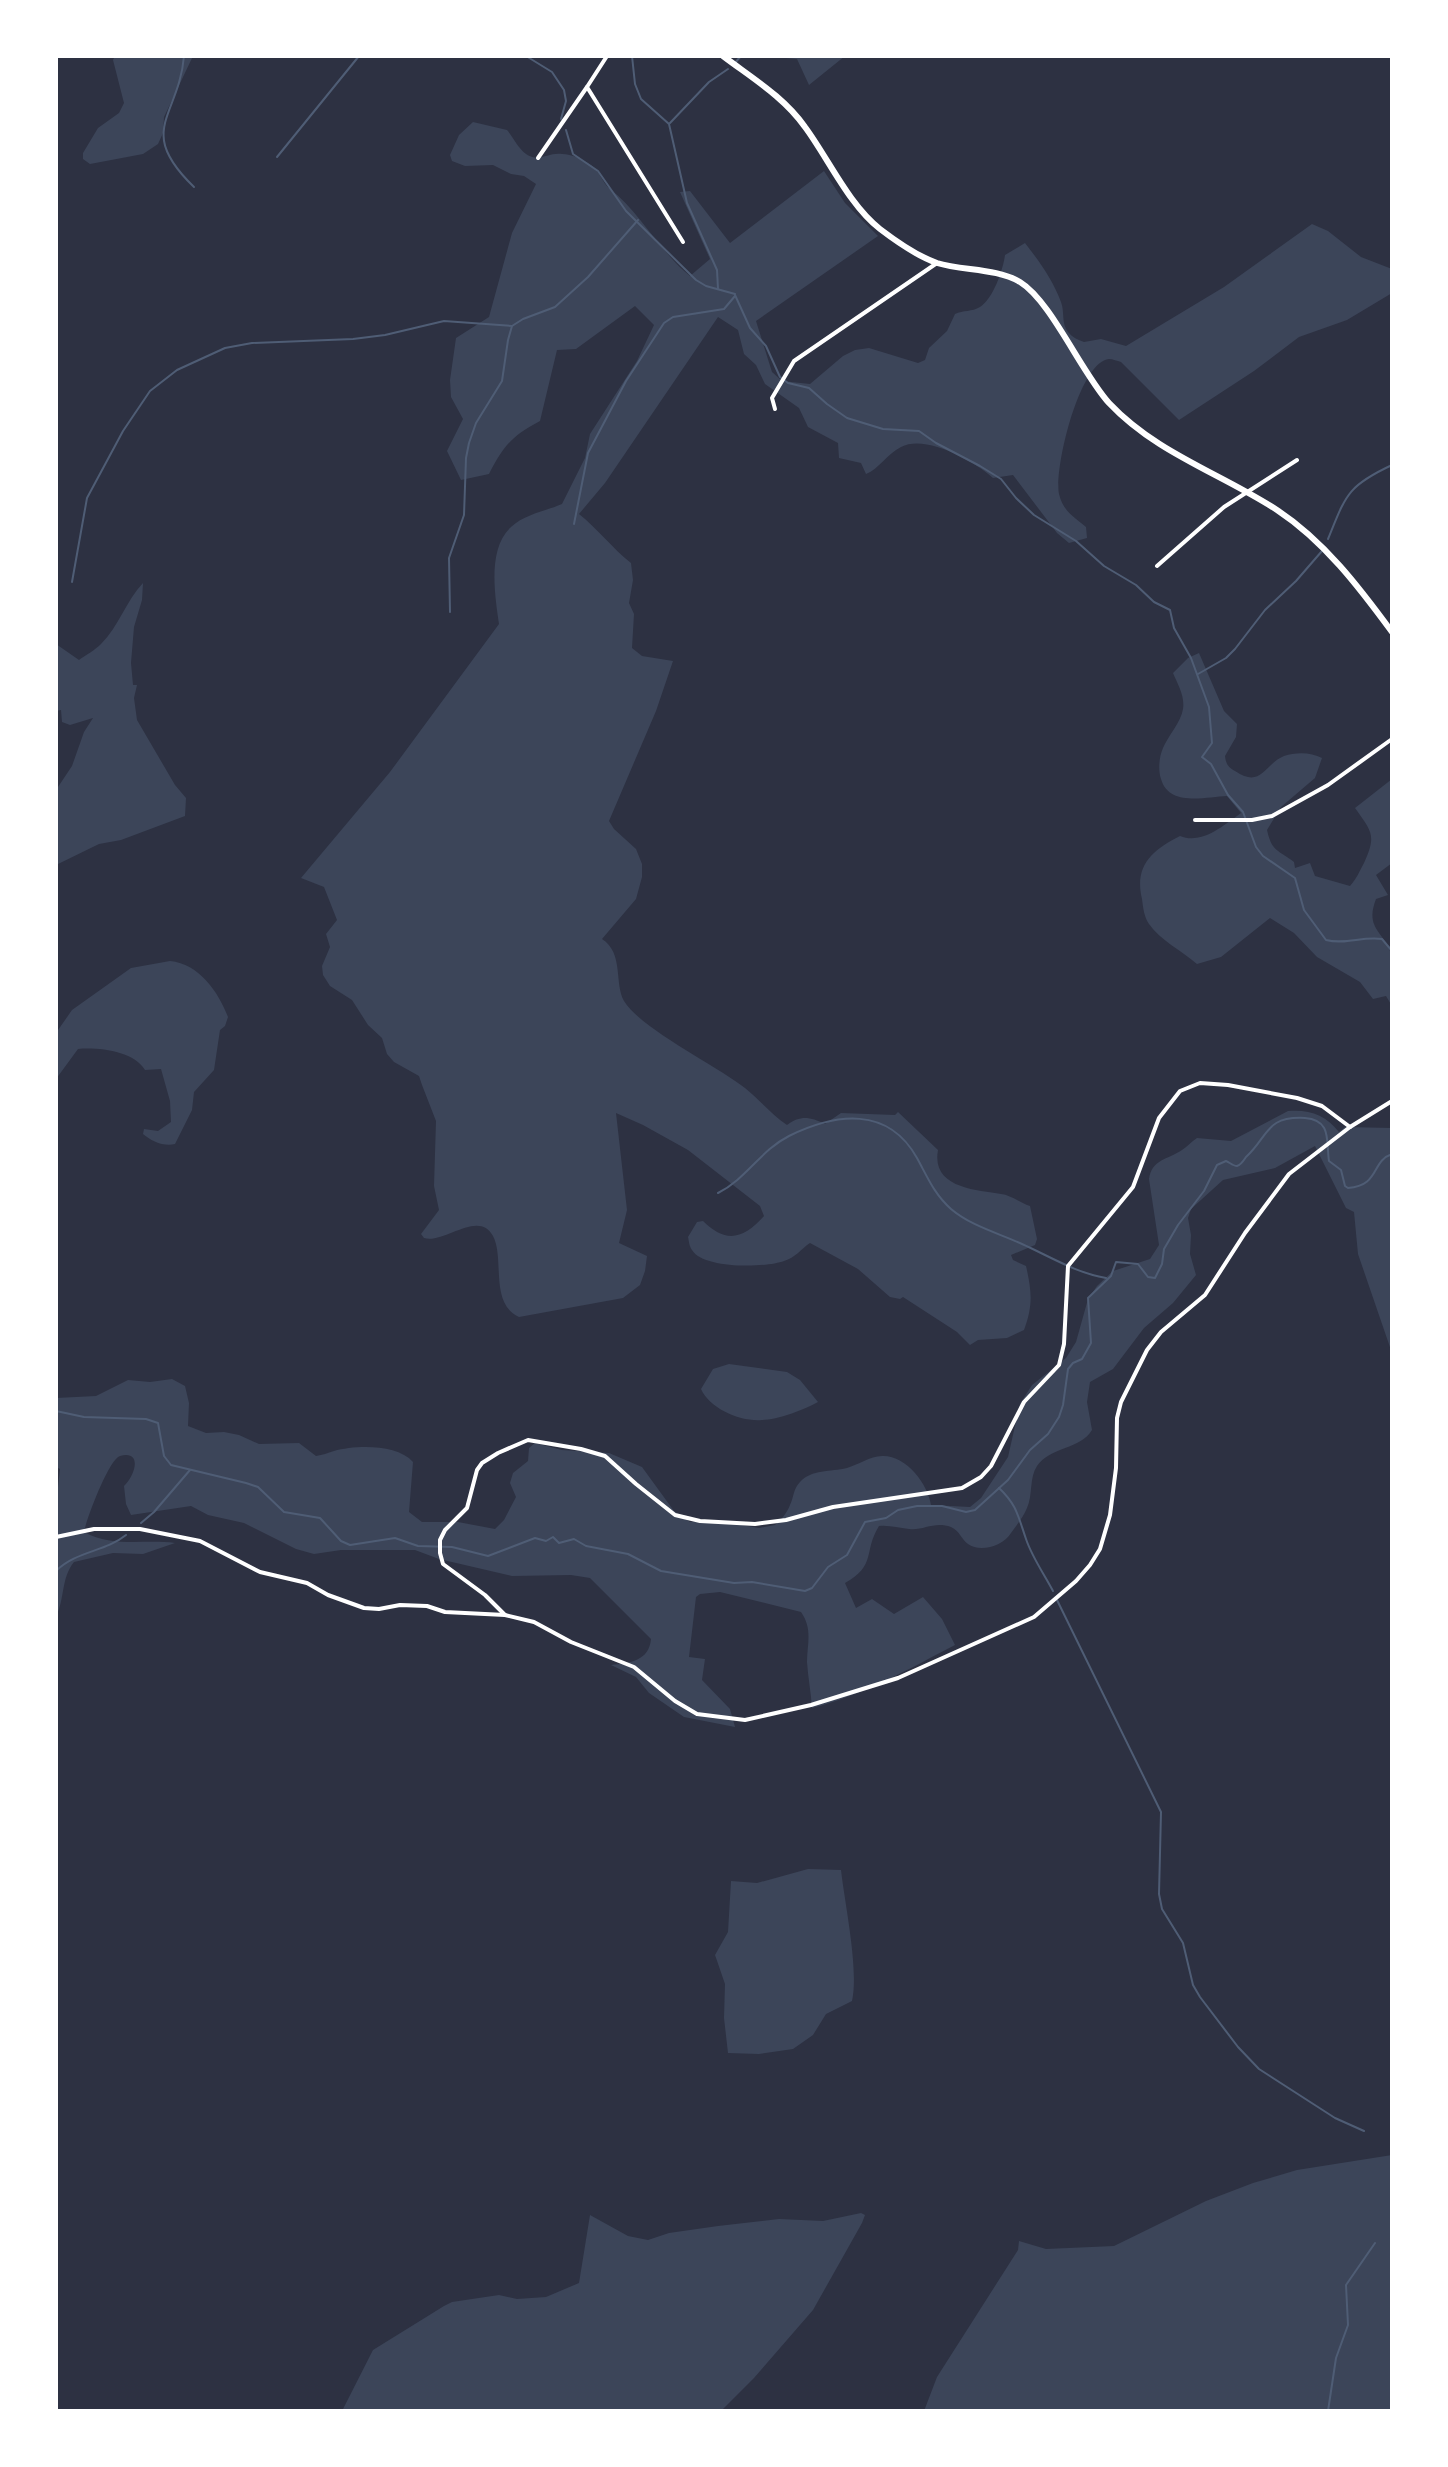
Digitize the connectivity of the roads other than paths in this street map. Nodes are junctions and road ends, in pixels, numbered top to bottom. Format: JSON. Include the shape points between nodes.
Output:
{"nodes":[{"id":1,"x":607,"y":56,"type":"edge"},
{"id":2,"x":723,"y":56,"type":"edge"},
{"id":3,"x":587,"y":87,"type":"junction"},
{"id":4,"x":538,"y":158,"type":"dead end"},
{"id":5,"x":683,"y":242,"type":"dead end"},
{"id":6,"x":937,"y":263,"type":"junction"},
{"id":7,"x":775,"y":409,"type":"dead end"},
{"id":8,"x":1297,"y":460,"type":"dead end"},
{"id":9,"x":1247,"y":492,"type":"junction"},
{"id":10,"x":1157,"y":566,"type":"dead end"},
{"id":11,"x":1392,"y":632,"type":"edge"},
{"id":12,"x":1392,"y":739,"type":"edge"},
{"id":13,"x":1195,"y":820,"type":"dead end"},
{"id":14,"x":1392,"y":1101,"type":"edge"},
{"id":15,"x":1350,"y":1127,"type":"junction"},
{"id":16,"x":56,"y":1537,"type":"edge"},
{"id":17,"x":505,"y":1615,"type":"junction"}],
"edges":[{"from":1,"to":3,"type":"street"},
{"from":2,"to":6,"type":"street","via":[[779,98],[877,227]]},
{"from":3,"to":4,"type":"street"},
{"from":3,"to":5,"type":"street"},
{"from":6,"to":7,"type":"street","via":[[794,361],[772,398]]},
{"from":6,"to":9,"type":"street","via":[[1018,281],[1036,297],[1123,416],[1156,444]]},
{"from":8,"to":9,"type":"street"},
{"from":9,"to":10,"type":"street"},
{"from":9,"to":11,"type":"street","via":[[1335,559]]},
{"from":12,"to":13,"type":"street","via":[[1328,785],[1272,816]]},
{"from":14,"to":15,"type":"street"},
{"from":15,"to":17,"type":"street","via":[[1289,1174],[1205,1295],[1147,1350],[1117,1418],[1113,1494],[1100,1549],[1076,1581],[1034,1617],[898,1678],[745,1720],[697,1714],[634,1667],[534,1622]]},
{"from":15,"to":17,"type":"street","via":[[1322,1106],[1297,1098],[1200,1083],[1180,1091],[1159,1118],[1133,1187],[1068,1266],[1059,1365],[1024,1402],[991,1466],[962,1488],[755,1524],[700,1521],[675,1515],[605,1456],[528,1440],[498,1453],[477,1470],[467,1508],[445,1530],[440,1553],[443,1564]]},
{"from":16,"to":17,"type":"street","via":[[94,1529],[140,1529],[200,1541],[260,1572],[307,1583],[364,1608],[427,1606]]}]}
